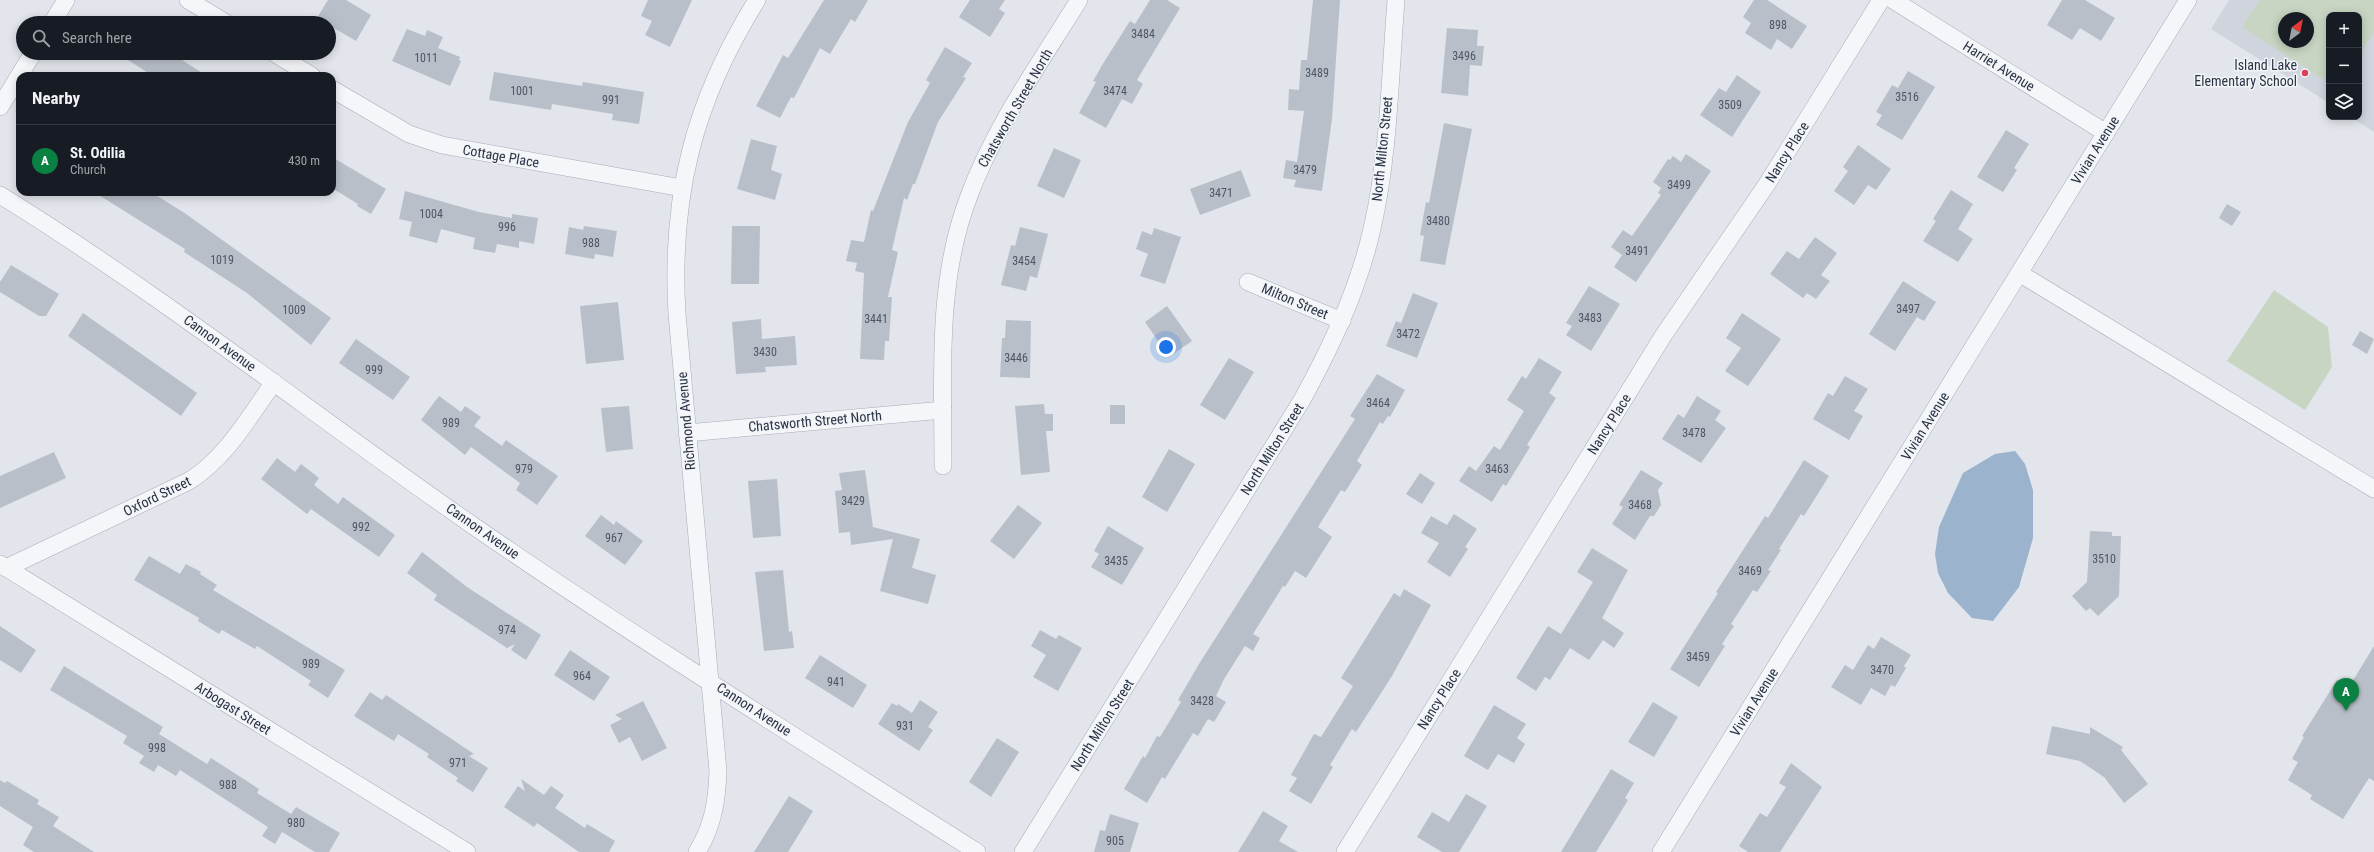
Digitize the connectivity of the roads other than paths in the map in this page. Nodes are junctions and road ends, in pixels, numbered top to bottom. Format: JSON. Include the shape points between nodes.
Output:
{"nodes":[{"id":1,"x":66,"y":0,"type":"edge"},
{"id":2,"x":188,"y":0,"type":"edge"},
{"id":3,"x":757,"y":0,"type":"edge"},
{"id":4,"x":1079,"y":0,"type":"edge"},
{"id":5,"x":1396,"y":0,"type":"edge"},
{"id":6,"x":1881,"y":0,"type":"edge"},
{"id":7,"x":1893,"y":0,"type":"edge"},
{"id":8,"x":2188,"y":0,"type":"edge"},
{"id":9,"x":56,"y":16,"type":"edge"},
{"id":10,"x":214,"y":16,"type":"edge"},
{"id":11,"x":29,"y":60,"type":"edge"},
{"id":12,"x":286,"y":60,"type":"edge"},
{"id":13,"x":21,"y":72,"type":"edge"},
{"id":14,"x":305,"y":72,"type":"edge"},
{"id":15,"x":16,"y":81,"type":"edge"},
{"id":16,"x":336,"y":90,"type":"edge"},
{"id":17,"x":0,"y":107,"type":"edge"},
{"id":18,"x":2106,"y":133,"type":"junction"},
{"id":19,"x":682,"y":188,"type":"junction"},
{"id":20,"x":0,"y":196,"type":"edge"},
{"id":21,"x":2020,"y":273,"type":"junction"},
{"id":22,"x":1248,"y":282,"type":"dead end"},
{"id":23,"x":1342,"y":321,"type":"junction"},
{"id":24,"x":274,"y":382,"type":"junction"},
{"id":25,"x":943,"y":410,"type":"junction"},
{"id":26,"x":687,"y":433,"type":"junction"},
{"id":27,"x":943,"y":466,"type":"dead end"},
{"id":28,"x":2374,"y":489,"type":"edge"},
{"id":29,"x":3,"y":566,"type":"edge"},
{"id":30,"x":710,"y":681,"type":"junction"},
{"id":31,"x":467,"y":852,"type":"edge"},
{"id":32,"x":697,"y":852,"type":"edge"},
{"id":33,"x":977,"y":852,"type":"edge"},
{"id":34,"x":1023,"y":852,"type":"edge"},
{"id":35,"x":1345,"y":852,"type":"edge"},
{"id":36,"x":1661,"y":852,"type":"edge"}],
"edges":[{"from":1,"to":9,"type":"street"},
{"from":2,"to":10,"type":"street"},
{"from":3,"to":19,"type":"street","name":"Richmond Avenue","via":[[723,59],[704,105],[689,153]]},
{"from":4,"to":25,"type":"street","name":"Chatsworth Street North","via":[[1007,117],[968,196],[948,282],[944,332]]},
{"from":5,"to":23,"type":"street","name":"North Milton Street","via":[[1380,182],[1372,229]]},
{"from":6,"to":35,"type":"street","name":"Nancy Place","via":[[1767,184],[1655,349]]},
{"from":7,"to":18,"type":"street","name":"Harriet Avenue"},
{"from":8,"to":18,"type":"street","name":"Vivian Avenue"},
{"from":11,"to":13,"type":"street"},
{"from":12,"to":14,"type":"street"},
{"from":15,"to":17,"type":"street"},
{"from":16,"to":19,"type":"street","name":"Cottage Place","via":[[409,134],[442,145]]},
{"from":18,"to":21,"type":"street","name":"Vivian Avenue"},
{"from":19,"to":26,"type":"street","name":"Richmond Avenue","via":[[676,232],[675,277]]},
{"from":20,"to":24,"type":"street","name":"Cannon Avenue","via":[[122,273]]},
{"from":21,"to":28,"type":"street"},
{"from":21,"to":36,"type":"street","name":"Vivian Avenue"},
{"from":22,"to":23,"type":"street","name":"Milton Street"},
{"from":23,"to":34,"type":"street","name":"North Milton Street","via":[[1302,400]]},
{"from":24,"to":29,"type":"street","name":"Oxford Street","via":[[206,471]]},
{"from":24,"to":30,"type":"street","name":"Cannon Avenue","via":[[480,530]]},
{"from":25,"to":26,"type":"street","name":"Chatsworth Street North"},
{"from":25,"to":27,"type":"street","name":"Chatsworth Street North"},
{"from":26,"to":30,"type":"street","name":"Richmond Avenue"},
{"from":29,"to":31,"type":"street","name":"Arbogast Street"},
{"from":30,"to":32,"type":"street","name":"Richmond Avenue","via":[[718,771],[717,801],[711,825]]},
{"from":30,"to":33,"type":"street","name":"Cannon Avenue"}]}
